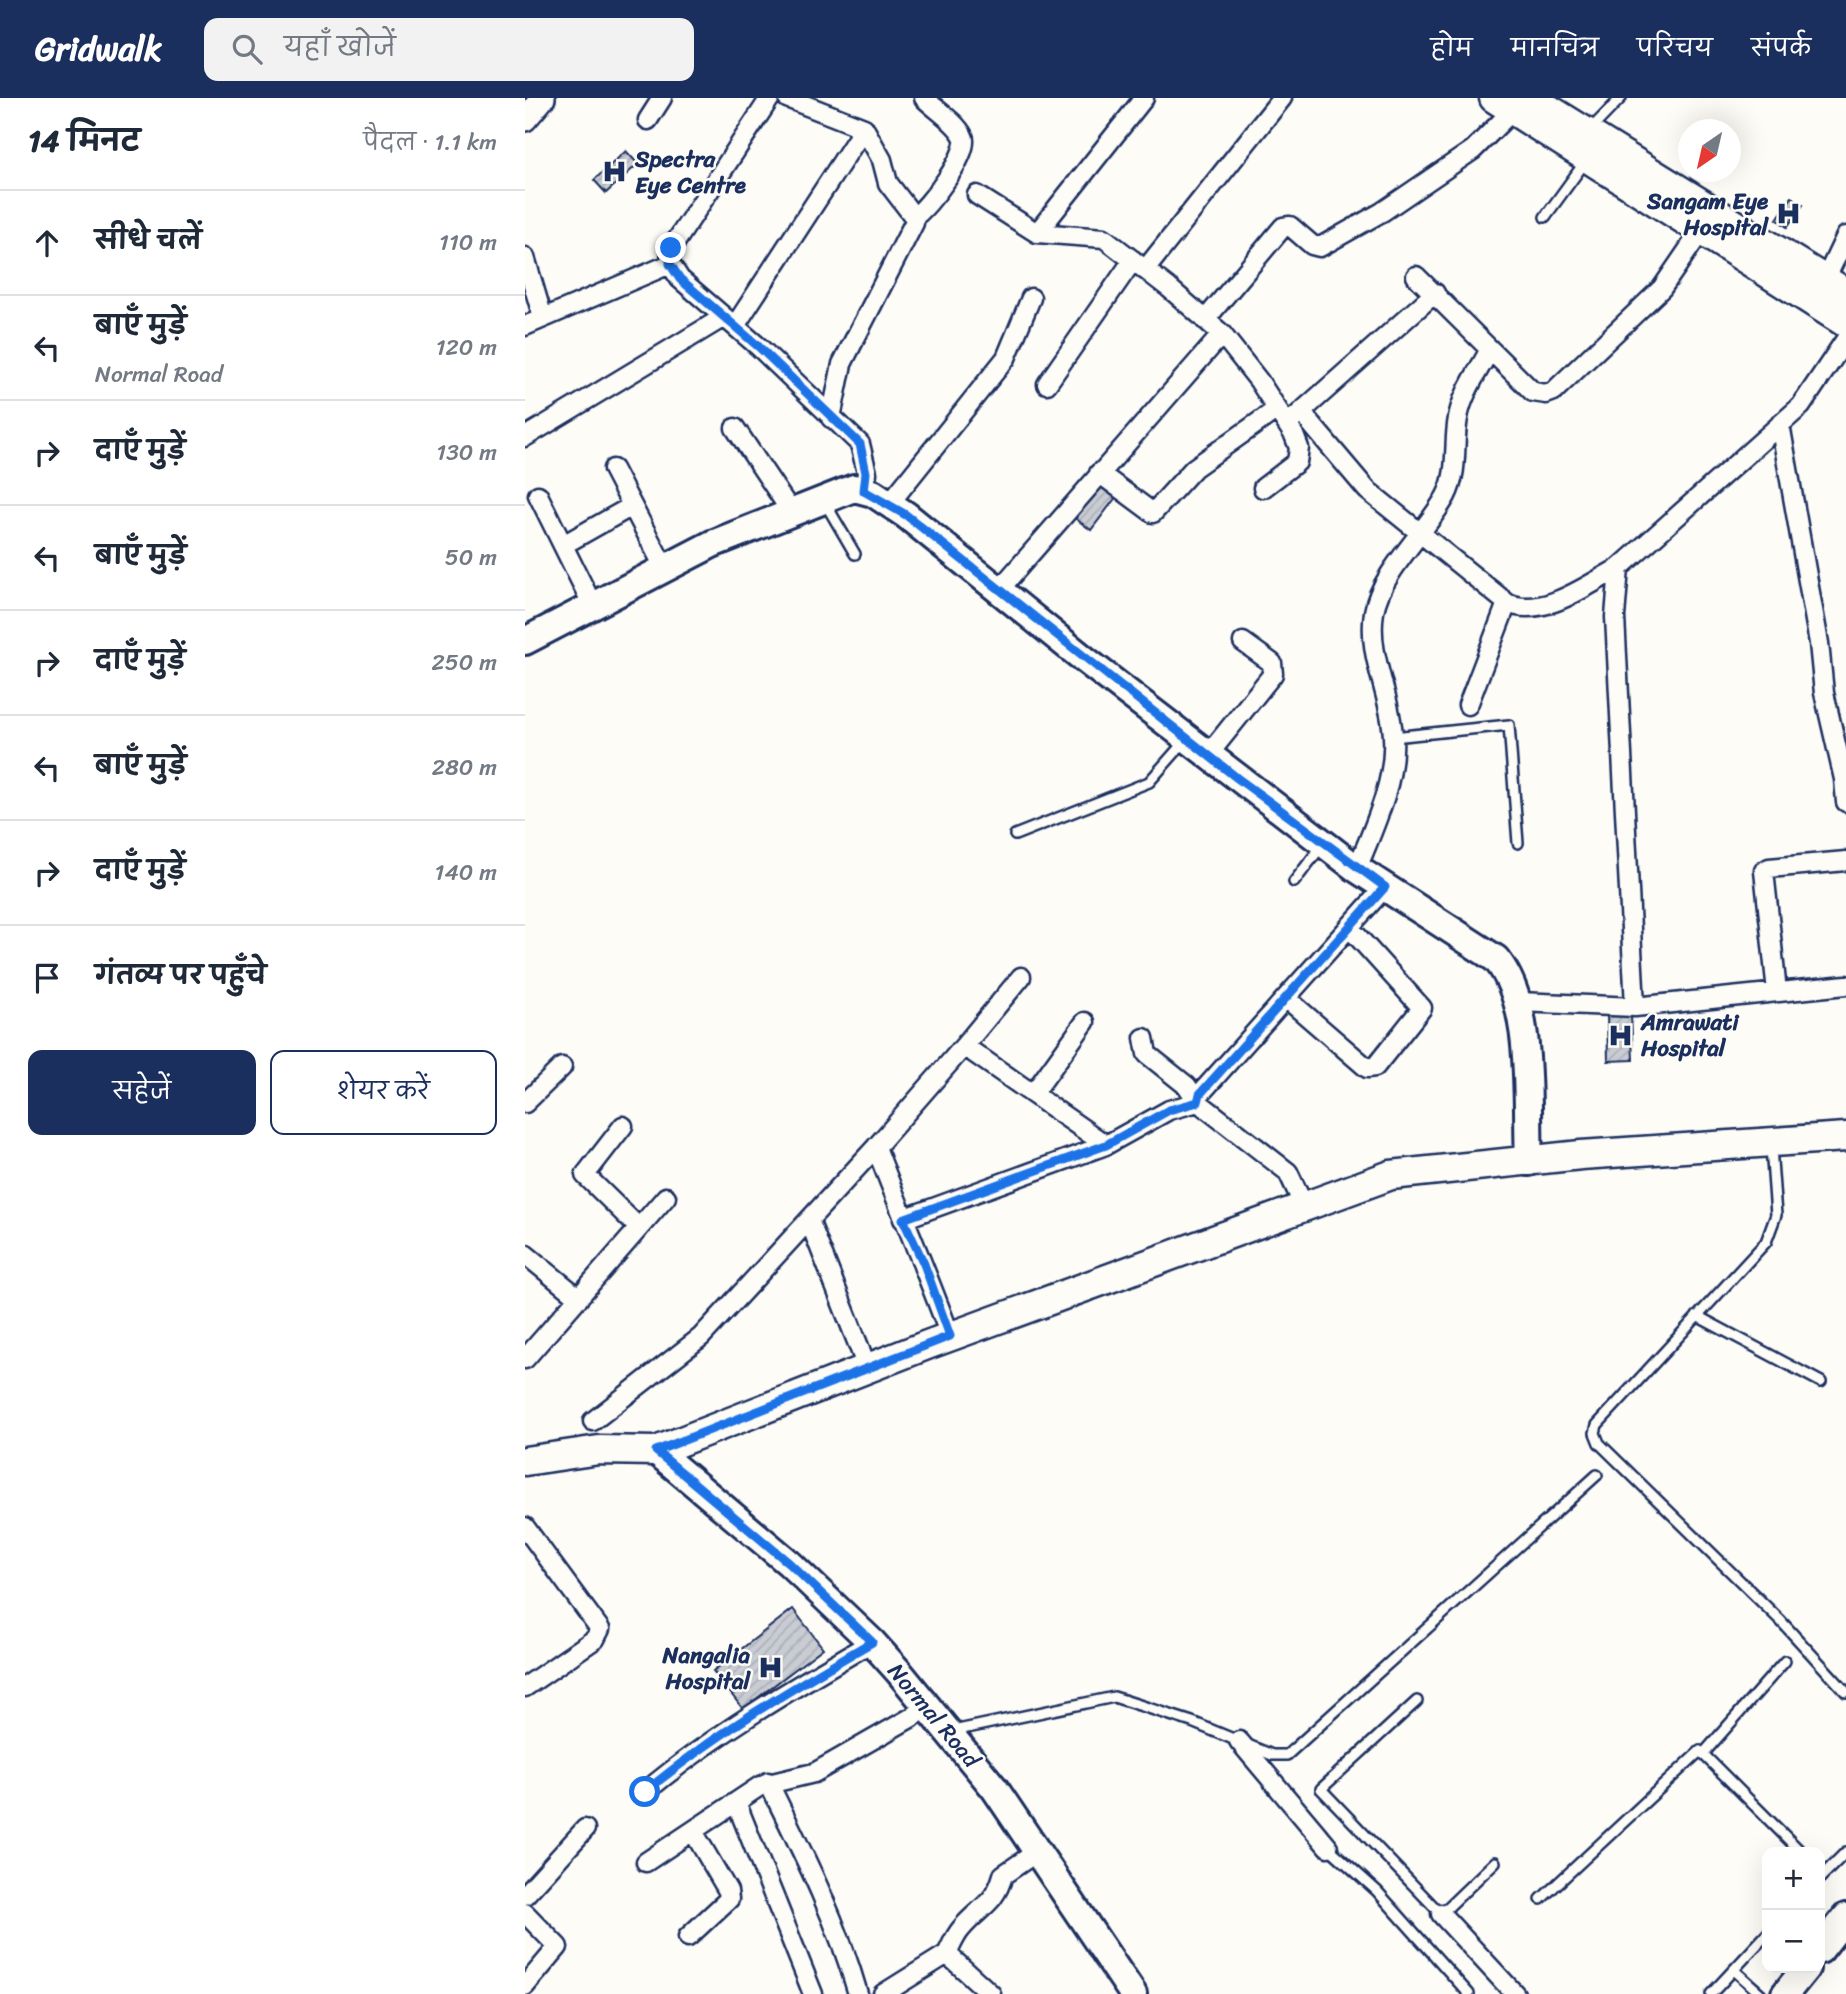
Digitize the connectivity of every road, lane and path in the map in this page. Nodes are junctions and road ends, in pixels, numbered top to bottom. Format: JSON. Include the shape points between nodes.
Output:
{"nodes":[{"id":1,"x":543,"y":98,"type":"edge"},
{"id":2,"x":662,"y":98,"type":"edge"},
{"id":3,"x":770,"y":98,"type":"edge"},
{"id":4,"x":787,"y":98,"type":"edge"},
{"id":5,"x":924,"y":98,"type":"edge"},
{"id":6,"x":1144,"y":98,"type":"edge"},
{"id":7,"x":1282,"y":98,"type":"edge"},
{"id":8,"x":1621,"y":98,"type":"edge"},
{"id":9,"x":1513,"y":102,"type":"edge"},
{"id":10,"x":525,"y":119,"type":"edge"},
{"id":11,"x":648,"y":120,"type":"dead end"},
{"id":12,"x":864,"y":128,"type":"junction"},
{"id":13,"x":1587,"y":146,"type":"junction"},
{"id":14,"x":977,"y":195,"type":"dead end"},
{"id":15,"x":914,"y":217,"type":"junction"},
{"id":16,"x":1545,"y":217,"type":"dead end"},
{"id":17,"x":1701,"y":231,"type":"junction"},
{"id":18,"x":1037,"y":233,"type":"junction"},
{"id":19,"x":1846,"y":236,"type":"edge"},
{"id":20,"x":525,"y":257,"type":"edge"},
{"id":21,"x":670,"y":264,"type":"junction"},
{"id":22,"x":1139,"y":265,"type":"junction"},
{"id":23,"x":1416,"y":276,"type":"dead end"},
{"id":24,"x":1435,"y":293,"type":"junction"},
{"id":25,"x":1031,"y":298,"type":"dead end"},
{"id":26,"x":1836,"y":302,"type":"edge"},
{"id":27,"x":543,"y":318,"type":"junction"},
{"id":28,"x":1205,"y":320,"type":"junction"},
{"id":29,"x":730,"y":322,"type":"junction"},
{"id":30,"x":525,"y":326,"type":"edge"},
{"id":31,"x":1222,"y":334,"type":"junction"},
{"id":32,"x":1489,"y":351,"type":"junction"},
{"id":33,"x":1844,"y":352,"type":"edge"},
{"id":34,"x":1047,"y":384,"type":"dead end"},
{"id":35,"x":1288,"y":415,"type":"junction"},
{"id":36,"x":831,"y":418,"type":"junction"},
{"id":37,"x":1780,"y":424,"type":"junction"},
{"id":38,"x":735,"y":428,"type":"dead end"},
{"id":39,"x":525,"y":437,"type":"edge"},
{"id":40,"x":613,"y":469,"type":"dead end"},
{"id":41,"x":1099,"y":473,"type":"junction"},
{"id":42,"x":1263,"y":488,"type":"dead end"},
{"id":43,"x":864,"y":491,"type":"junction"},
{"id":44,"x":538,"y":495,"type":"dead end"},
{"id":45,"x":824,"y":500,"type":"junction"},
{"id":46,"x":889,"y":504,"type":"junction"},
{"id":47,"x":632,"y":506,"type":"junction"},
{"id":48,"x":792,"y":513,"type":"junction"},
{"id":49,"x":1422,"y":534,"type":"junction"},
{"id":50,"x":563,"y":545,"type":"junction"},
{"id":51,"x":855,"y":554,"type":"dead end"},
{"id":52,"x":1619,"y":568,"type":"junction"},
{"id":53,"x":665,"y":569,"type":"junction"},
{"id":54,"x":999,"y":590,"type":"junction"},
{"id":55,"x":1507,"y":603,"type":"junction"},
{"id":56,"x":593,"y":606,"type":"junction"},
{"id":57,"x":525,"y":641,"type":"edge"},
{"id":58,"x":1243,"y":642,"type":"dead end"},
{"id":59,"x":1468,"y":705,"type":"dead end"},
{"id":60,"x":1393,"y":737,"type":"junction"},
{"id":61,"x":1187,"y":739,"type":"junction"},
{"id":62,"x":1207,"y":755,"type":"junction"},
{"id":63,"x":1846,"y":802,"type":"edge"},
{"id":64,"x":1016,"y":835,"type":"dead end"},
{"id":65,"x":1518,"y":843,"type":"dead end"},
{"id":66,"x":1324,"y":844,"type":"junction"},
{"id":67,"x":1846,"y":861,"type":"edge"},
{"id":68,"x":1357,"y":869,"type":"junction"},
{"id":69,"x":1294,"y":881,"type":"dead end"},
{"id":70,"x":1385,"y":887,"type":"junction"},
{"id":71,"x":1349,"y":927,"type":"junction"},
{"id":72,"x":1021,"y":977,"type":"dead end"},
{"id":73,"x":1846,"y":985,"type":"edge"},
{"id":74,"x":1777,"y":992,"type":"junction"},
{"id":75,"x":1286,"y":998,"type":"junction"},
{"id":76,"x":1519,"y":1002,"type":"junction"},
{"id":77,"x":1635,"y":1007,"type":"junction"},
{"id":78,"x":1085,"y":1022,"type":"dead end"},
{"id":79,"x":1144,"y":1038,"type":"dead end"},
{"id":80,"x":964,"y":1045,"type":"junction"},
{"id":81,"x":562,"y":1067,"type":"dead end"},
{"id":82,"x":1033,"y":1094,"type":"junction"},
{"id":83,"x":1198,"y":1102,"type":"junction"},
{"id":84,"x":525,"y":1103,"type":"edge"},
{"id":85,"x":623,"y":1126,"type":"dead end"},
{"id":86,"x":1846,"y":1137,"type":"edge"},
{"id":87,"x":1771,"y":1141,"type":"junction"},
{"id":88,"x":1106,"y":1145,"type":"junction"},
{"id":89,"x":876,"y":1147,"type":"junction"},
{"id":90,"x":1529,"y":1162,"type":"junction"},
{"id":91,"x":666,"y":1197,"type":"dead end"},
{"id":92,"x":1304,"y":1206,"type":"junction"},
{"id":93,"x":903,"y":1219,"type":"junction"},
{"id":94,"x":809,"y":1220,"type":"junction"},
{"id":95,"x":639,"y":1228,"type":"junction"},
{"id":96,"x":525,"y":1254,"type":"edge"},
{"id":97,"x":579,"y":1298,"type":"junction"},
{"id":98,"x":1697,"y":1316,"type":"junction"},
{"id":99,"x":950,"y":1336,"type":"junction"},
{"id":100,"x":525,"y":1360,"type":"edge"},
{"id":101,"x":867,"y":1367,"type":"junction"},
{"id":102,"x":1821,"y":1382,"type":"dead end"},
{"id":103,"x":593,"y":1421,"type":"dead end"},
{"id":104,"x":656,"y":1451,"type":"junction"},
{"id":105,"x":525,"y":1461,"type":"edge"},
{"id":106,"x":1597,"y":1475,"type":"dead end"},
{"id":107,"x":525,"y":1527,"type":"edge"},
{"id":108,"x":872,"y":1642,"type":"junction"},
{"id":109,"x":1786,"y":1661,"type":"dead end"},
{"id":110,"x":525,"y":1687,"type":"edge"},
{"id":111,"x":1846,"y":1692,"type":"edge"},
{"id":112,"x":1417,"y":1701,"type":"dead end"},
{"id":113,"x":928,"y":1708,"type":"junction"},
{"id":114,"x":948,"y":1732,"type":"junction"},
{"id":115,"x":1239,"y":1741,"type":"junction"},
{"id":116,"x":1704,"y":1753,"type":"junction"},
{"id":117,"x":768,"y":1782,"type":"junction"},
{"id":118,"x":645,"y":1792,"type":"dead end"},
{"id":119,"x":736,"y":1802,"type":"junction"},
{"id":120,"x":585,"y":1829,"type":"dead end"},
{"id":121,"x":693,"y":1831,"type":"junction"},
{"id":122,"x":1328,"y":1847,"type":"joint"},
{"id":123,"x":1796,"y":1847,"type":"edge"},
{"id":124,"x":1038,"y":1851,"type":"junction"},
{"id":125,"x":1846,"y":1852,"type":"edge"},
{"id":126,"x":1495,"y":1861,"type":"dead end"},
{"id":127,"x":646,"y":1863,"type":"dead end"},
{"id":128,"x":1825,"y":1871,"type":"edge"},
{"id":129,"x":525,"y":1895,"type":"edge"},
{"id":130,"x":1541,"y":1899,"type":"dead end"},
{"id":131,"x":525,"y":1913,"type":"edge"},
{"id":132,"x":1441,"y":1914,"type":"junction"},
{"id":133,"x":1846,"y":1917,"type":"edge"},
{"id":134,"x":688,"y":1937,"type":"dead end"},
{"id":135,"x":1762,"y":1939,"type":"edge"},
{"id":136,"x":1825,"y":1944,"type":"edge"},
{"id":137,"x":947,"y":1954,"type":"junction"},
{"id":138,"x":1734,"y":1970,"type":"junction"},
{"id":139,"x":1802,"y":1973,"type":"edge"},
{"id":140,"x":525,"y":1986,"type":"edge"},
{"id":141,"x":813,"y":1994,"type":"edge"},
{"id":142,"x":858,"y":1994,"type":"edge"},
{"id":143,"x":883,"y":1994,"type":"edge"},
{"id":144,"x":991,"y":1994,"type":"edge"},
{"id":145,"x":1133,"y":1994,"type":"edge"},
{"id":146,"x":1469,"y":1994,"type":"edge"},
{"id":147,"x":1515,"y":1994,"type":"edge"},
{"id":148,"x":1711,"y":1994,"type":"edge"},
{"id":149,"x":1761,"y":1994,"type":"edge"},
{"id":150,"x":1785,"y":1994,"type":"edge"}],
"edges":[{"from":1,"to":10,"type":"street"},
{"from":2,"to":11,"type":"street"},
{"from":3,"to":21,"type":"street","via":[[671,248]]},
{"from":4,"to":12,"type":"street"},
{"from":5,"to":15,"type":"street","via":[[963,135],[965,145],[945,181],[923,212]]},
{"from":6,"to":18,"type":"street"},
{"from":7,"to":22,"type":"street"},
{"from":8,"to":13,"type":"lane"},
{"from":9,"to":13,"type":"main road"},
{"from":9,"to":28,"type":"street","via":[[1473,150],[1382,212],[1320,247],[1290,226],[1283,227]]},
{"from":12,"to":15,"type":"street","via":[[882,160],[888,183]]},
{"from":12,"to":29,"type":"street"},
{"from":13,"to":16,"type":"lane"},
{"from":13,"to":17,"type":"main road"},
{"from":13,"to":26,"type":"main road"},
{"from":14,"to":18,"type":"street"},
{"from":15,"to":36,"type":"street","via":[[842,364]]},
{"from":17,"to":26,"type":"main road"},
{"from":17,"to":32,"type":"street","via":[[1662,288],[1554,391],[1533,392]]},
{"from":18,"to":22,"type":"street","via":[[1104,238]]},
{"from":19,"to":26,"type":"street"},
{"from":20,"to":27,"type":"street"},
{"from":21,"to":27,"type":"street"},
{"from":21,"to":29,"type":"street","via":[[680,279]]},
{"from":22,"to":28,"type":"street"},
{"from":22,"to":34,"type":"street"},
{"from":23,"to":24,"type":"street"},
{"from":24,"to":32,"type":"street"},
{"from":24,"to":35,"type":"street"},
{"from":25,"to":46,"type":"street","via":[[1006,358]]},
{"from":27,"to":30,"type":"street"},
{"from":28,"to":31,"type":"street"},
{"from":29,"to":36,"type":"street"},
{"from":29,"to":39,"type":"street"},
{"from":31,"to":35,"type":"street"},
{"from":31,"to":41,"type":"street"},
{"from":32,"to":49,"type":"street","via":[[1458,414],[1455,464],[1447,494]]},
{"from":33,"to":37,"type":"street","via":[[1801,406]]},
{"from":35,"to":41,"type":"street","via":[[1194,468],[1153,513]]},
{"from":35,"to":42,"type":"street","via":[[1299,448],[1297,462]]},
{"from":35,"to":49,"type":"street","via":[[1367,490]]},
{"from":36,"to":43,"type":"street","via":[[860,444],[866,473]]},
{"from":37,"to":52,"type":"street"},
{"from":37,"to":63,"type":"street"},
{"from":38,"to":48,"type":"street"},
{"from":40,"to":47,"type":"street"},
{"from":41,"to":54,"type":"street"},
{"from":43,"to":45,"type":"main road","via":[[854,488]]},
{"from":43,"to":46,"type":"main road"},
{"from":44,"to":50,"type":"street"},
{"from":45,"to":48,"type":"main road"},
{"from":45,"to":51,"type":"lane"},
{"from":46,"to":54,"type":"main road"},
{"from":47,"to":50,"type":"street"},
{"from":47,"to":53,"type":"street"},
{"from":48,"to":53,"type":"main road","via":[[712,544]]},
{"from":49,"to":55,"type":"street"},
{"from":49,"to":60,"type":"street","via":[[1374,610],[1374,650]]},
{"from":50,"to":56,"type":"street"},
{"from":52,"to":55,"type":"street","via":[[1562,599],[1532,607]]},
{"from":52,"to":77,"type":"street","via":[[1615,617]]},
{"from":53,"to":56,"type":"main road"},
{"from":54,"to":61,"type":"main road"},
{"from":55,"to":59,"type":"street"},
{"from":56,"to":57,"type":"main road"},
{"from":58,"to":62,"type":"street","via":[[1272,663],[1273,674]]},
{"from":60,"to":65,"type":"lane","via":[[1509,725]]},
{"from":60,"to":68,"type":"street","via":[[1388,781]]},
{"from":61,"to":62,"type":"main road"},
{"from":61,"to":64,"type":"lane","via":[[1149,782]]},
{"from":62,"to":66,"type":"main road"},
{"from":66,"to":68,"type":"main road"},
{"from":66,"to":69,"type":"lane"},
{"from":67,"to":74,"type":"street","via":[[1764,872]]},
{"from":68,"to":70,"type":"main road"},
{"from":70,"to":71,"type":"street"},
{"from":70,"to":76,"type":"main road","via":[[1496,959],[1509,975]]},
{"from":71,"to":75,"type":"street"},
{"from":71,"to":75,"type":"street","via":[[1421,1004],[1420,1012],[1375,1067],[1367,1068]]},
{"from":72,"to":80,"type":"street"},
{"from":73,"to":74,"type":"street"},
{"from":74,"to":77,"type":"street"},
{"from":75,"to":83,"type":"street","via":[[1200,1094]]},
{"from":76,"to":77,"type":"street"},
{"from":76,"to":90,"type":"main road"},
{"from":78,"to":82,"type":"street"},
{"from":79,"to":83,"type":"street","via":[[1147,1054],[1187,1086]]},
{"from":80,"to":82,"type":"street"},
{"from":80,"to":89,"type":"street"},
{"from":81,"to":84,"type":"street"},
{"from":82,"to":88,"type":"street"},
{"from":83,"to":88,"type":"street","via":[[1169,1110]]},
{"from":83,"to":92,"type":"street","via":[[1288,1172]]},
{"from":85,"to":95,"type":"street","via":[[585,1175]]},
{"from":86,"to":87,"type":"main road"},
{"from":87,"to":90,"type":"main road"},
{"from":87,"to":98,"type":"lane","via":[[1776,1202],[1773,1228],[1766,1242]]},
{"from":88,"to":93,"type":"street"},
{"from":89,"to":93,"type":"street"},
{"from":89,"to":94,"type":"street"},
{"from":90,"to":92,"type":"main road","via":[[1391,1175]]},
{"from":91,"to":95,"type":"street"},
{"from":92,"to":99,"type":"main road"},
{"from":93,"to":99,"type":"street"},
{"from":94,"to":101,"type":"street"},
{"from":94,"to":103,"type":"street","via":[[701,1337]]},
{"from":95,"to":97,"type":"street"},
{"from":96,"to":97,"type":"street"},
{"from":97,"to":100,"type":"street"},
{"from":98,"to":102,"type":"lane"},
{"from":98,"to":111,"type":"lane","via":[[1597,1425],[1595,1433],[1599,1443],[1780,1620]]},
{"from":99,"to":101,"type":"main road"},
{"from":101,"to":104,"type":"main road"},
{"from":104,"to":105,"type":"main road","via":[[599,1450]]},
{"from":104,"to":108,"type":"main road","name":"Normal Road","via":[[789,1563]]},
{"from":106,"to":115,"type":"lane","via":[[1287,1755],[1272,1755]]},
{"from":107,"to":110,"type":"street","via":[[600,1629],[595,1639]]},
{"from":108,"to":113,"type":"main road","name":"Normal Road"},
{"from":108,"to":118,"type":"street","via":[[754,1711]]},
{"from":109,"to":116,"type":"lane"},
{"from":112,"to":132,"type":"lane","via":[[1321,1789]]},
{"from":113,"to":114,"type":"main road","name":"Normal Road"},
{"from":113,"to":117,"type":"street","via":[[814,1773]]},
{"from":114,"to":115,"type":"lane","via":[[1114,1697]]},
{"from":114,"to":124,"type":"main road","name":"Normal Road"},
{"from":115,"to":122,"type":"street"},
{"from":116,"to":123,"type":"lane"},
{"from":116,"to":130,"type":"lane","via":[[1696,1753]]},
{"from":117,"to":119,"type":"street"},
{"from":117,"to":142,"type":"street","via":[[808,1864]]},
{"from":119,"to":121,"type":"street"},
{"from":119,"to":141,"type":"street"},
{"from":120,"to":129,"type":"street"},
{"from":121,"to":127,"type":"street"},
{"from":121,"to":134,"type":"street","via":[[729,1899]]},
{"from":122,"to":146,"type":"lane","via":[[1377,1891]]},
{"from":124,"to":137,"type":"street","via":[[1003,1875],[989,1905],[961,1929]]},
{"from":124,"to":145,"type":"main road","name":"Normal Road"},
{"from":125,"to":128,"type":"lane"},
{"from":126,"to":132,"type":"lane"},
{"from":131,"to":140,"type":"street","via":[[558,1947]]},
{"from":132,"to":147,"type":"street"},
{"from":133,"to":136,"type":"main road"},
{"from":135,"to":138,"type":"lane"},
{"from":137,"to":143,"type":"street"},
{"from":137,"to":144,"type":"street"},
{"from":138,"to":148,"type":"lane"},
{"from":138,"to":149,"type":"lane"},
{"from":139,"to":150,"type":"main road"}]}
